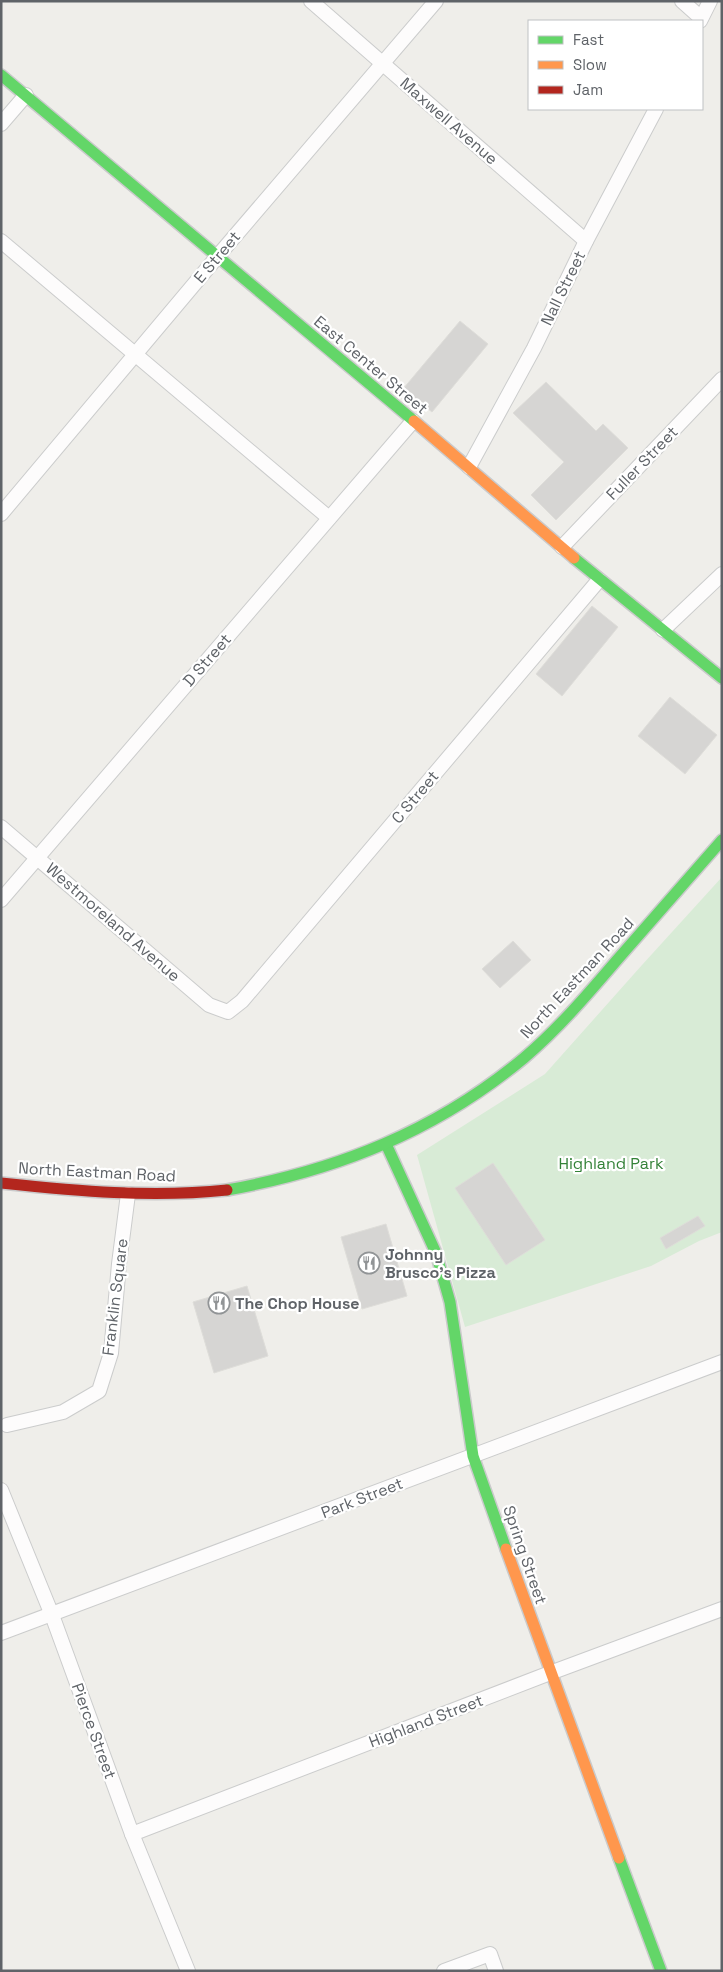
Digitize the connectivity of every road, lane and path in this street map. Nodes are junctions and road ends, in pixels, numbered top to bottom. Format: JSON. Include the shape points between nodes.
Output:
{"nodes":[{"id":1,"x":310,"y":1,"type":"edge"},
{"id":2,"x":436,"y":1,"type":"edge"},
{"id":3,"x":682,"y":1,"type":"edge"},
{"id":4,"x":710,"y":1,"type":"edge"},
{"id":5,"x":700,"y":19,"type":"edge"},
{"id":6,"x":383,"y":63,"type":"junction"},
{"id":7,"x":1,"y":75,"type":"edge"},
{"id":8,"x":26,"y":95,"type":"junction"},
{"id":9,"x":655,"y":110,"type":"edge"},
{"id":10,"x":1,"y":124,"type":"edge"},
{"id":11,"x":1,"y":241,"type":"edge"},
{"id":12,"x":586,"y":241,"type":"junction"},
{"id":13,"x":217,"y":257,"type":"junction"},
{"id":14,"x":136,"y":354,"type":"junction"},
{"id":15,"x":722,"y":379,"type":"edge"},
{"id":16,"x":413,"y":421,"type":"junction"},
{"id":17,"x":469,"y":467,"type":"junction"},
{"id":18,"x":1,"y":514,"type":"edge"},
{"id":19,"x":329,"y":518,"type":"junction"},
{"id":20,"x":562,"y":547,"type":"junction"},
{"id":21,"x":722,"y":574,"type":"edge"},
{"id":22,"x":599,"y":580,"type":"junction"},
{"id":23,"x":663,"y":630,"type":"junction"},
{"id":24,"x":722,"y":678,"type":"edge"},
{"id":25,"x":1,"y":827,"type":"edge"},
{"id":26,"x":722,"y":840,"type":"edge"},
{"id":27,"x":38,"y":857,"type":"junction"},
{"id":28,"x":1,"y":900,"type":"edge"},
{"id":29,"x":228,"y":1012,"type":"joint"},
{"id":30,"x":386,"y":1144,"type":"junction"},
{"id":31,"x":1,"y":1182,"type":"edge"},
{"id":32,"x":128,"y":1194,"type":"junction"},
{"id":33,"x":722,"y":1362,"type":"edge"},
{"id":34,"x":7,"y":1425,"type":"dead end"},
{"id":35,"x":473,"y":1456,"type":"junction"},
{"id":36,"x":1,"y":1490,"type":"edge"},
{"id":37,"x":722,"y":1609,"type":"edge"},
{"id":38,"x":52,"y":1615,"type":"junction"},
{"id":39,"x":1,"y":1633,"type":"edge"},
{"id":40,"x":550,"y":1673,"type":"junction"},
{"id":41,"x":132,"y":1834,"type":"junction"},
{"id":42,"x":188,"y":1971,"type":"edge"},
{"id":43,"x":444,"y":1971,"type":"edge"},
{"id":44,"x":496,"y":1971,"type":"edge"},
{"id":45,"x":661,"y":1971,"type":"edge"}],
"edges":[{"from":1,"to":6,"type":"street","name":"Maxwell Avenue"},
{"from":2,"to":6,"type":"street","name":"E Street"},
{"from":3,"to":5,"type":"street"},
{"from":4,"to":5,"type":"street"},
{"from":6,"to":12,"type":"street","name":"Maxwell Avenue"},
{"from":6,"to":13,"type":"street","name":"E Street"},
{"from":7,"to":8,"type":"street","name":"East Center Street"},
{"from":8,"to":10,"type":"street"},
{"from":8,"to":13,"type":"street","name":"East Center Street"},
{"from":9,"to":12,"type":"street","name":"Nall Street"},
{"from":11,"to":14,"type":"street"},
{"from":12,"to":17,"type":"street","name":"Nall Street","via":[[534,348]]},
{"from":13,"to":14,"type":"street","name":"E Street"},
{"from":13,"to":16,"type":"street","name":"East Center Street"},
{"from":14,"to":18,"type":"street","name":"E Street"},
{"from":14,"to":19,"type":"street"},
{"from":15,"to":20,"type":"street","name":"Fuller Street"},
{"from":16,"to":17,"type":"street","name":"East Center Street"},
{"from":16,"to":19,"type":"street","name":"D Street"},
{"from":17,"to":20,"type":"street","name":"East Center Street"},
{"from":19,"to":27,"type":"street","name":"D Street"},
{"from":20,"to":22,"type":"street","name":"East Center Street"},
{"from":21,"to":23,"type":"street"},
{"from":22,"to":23,"type":"street","name":"East Center Street"},
{"from":22,"to":29,"type":"street","name":"C Street","via":[[242,1001]]},
{"from":23,"to":24,"type":"street","name":"East Center Street"},
{"from":25,"to":27,"type":"street","name":"Westmoreland Avenue"},
{"from":26,"to":30,"type":"street","name":"North Eastman Road","via":[[602,978],[524,1058],[448,1112]]},
{"from":27,"to":28,"type":"street","name":"D Street"},
{"from":27,"to":29,"type":"street","name":"Westmoreland Avenue","via":[[209,1005]]},
{"from":30,"to":32,"type":"street","name":"North Eastman Road","via":[[328,1166],[262,1184],[182,1194]]},
{"from":30,"to":35,"type":"street","name":"Spring Street","via":[[436,1253],[450,1302]]},
{"from":31,"to":32,"type":"street","name":"North Eastman Road"},
{"from":32,"to":34,"type":"street","name":"Franklin Square","via":[[111,1353],[99,1391],[63,1412]]},
{"from":33,"to":35,"type":"street","name":"Park Street"},
{"from":35,"to":38,"type":"street","name":"Park Street"},
{"from":35,"to":40,"type":"street","name":"Spring Street"},
{"from":36,"to":38,"type":"street","name":"Pierce Street"},
{"from":37,"to":40,"type":"street","name":"Highland Street"},
{"from":38,"to":39,"type":"street","name":"Park Street"},
{"from":38,"to":41,"type":"street","name":"Pierce Street"},
{"from":40,"to":41,"type":"street","name":"Highland Street"},
{"from":40,"to":45,"type":"street","name":"Spring Street"},
{"from":41,"to":42,"type":"street","name":"Pierce Street"},
{"from":43,"to":44,"type":"street","via":[[490,1954]]}]}
